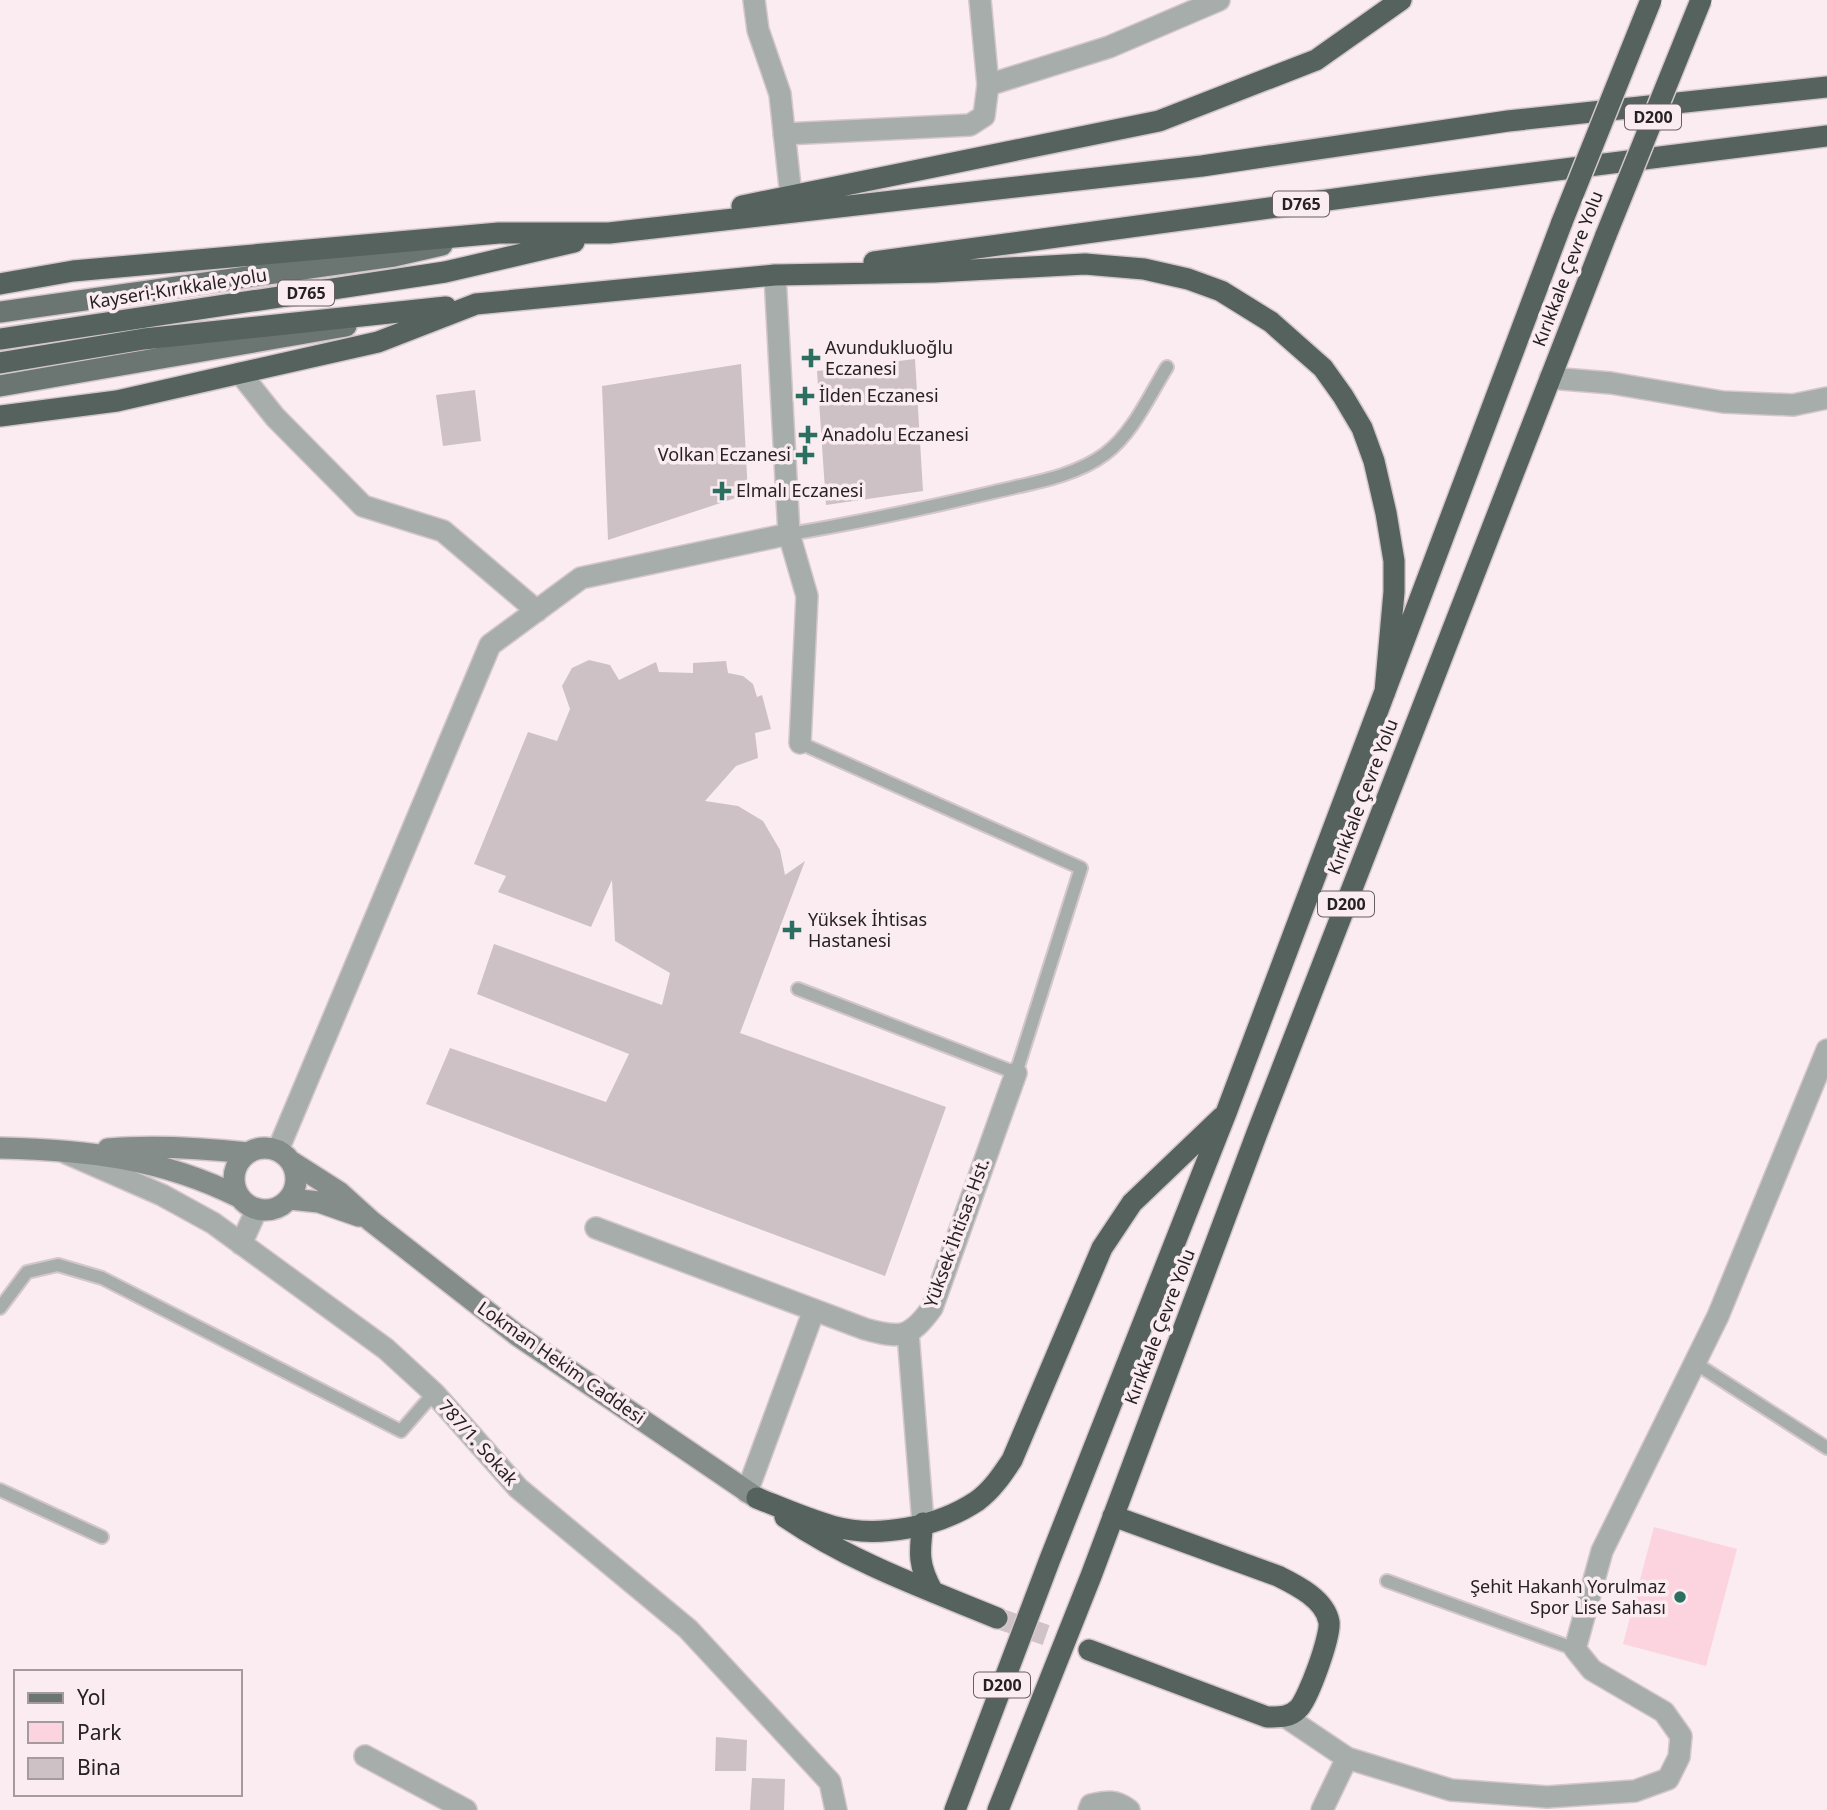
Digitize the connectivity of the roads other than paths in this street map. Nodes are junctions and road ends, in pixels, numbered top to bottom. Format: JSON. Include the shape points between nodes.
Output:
{"nodes":[{"id":1,"x":754,"y":0,"type":"edge"},
{"id":2,"x":980,"y":0,"type":"edge"},
{"id":3,"x":1219,"y":0,"type":"edge"},
{"id":4,"x":1401,"y":0,"type":"edge"},
{"id":5,"x":1651,"y":0,"type":"edge"},
{"id":6,"x":1701,"y":0,"type":"edge"},
{"id":7,"x":1186,"y":6,"type":"edge"},
{"id":8,"x":988,"y":85,"type":"junction"},
{"id":9,"x":1827,"y":87,"type":"edge"},
{"id":10,"x":784,"y":134,"type":"junction"},
{"id":11,"x":1827,"y":136,"type":"edge"},
{"id":12,"x":791,"y":196,"type":"junction"},
{"id":13,"x":499,"y":233,"type":"junction"},
{"id":14,"x":609,"y":233,"type":"junction"},
{"id":15,"x":775,"y":275,"type":"junction"},
{"id":16,"x":0,"y":284,"type":"edge"},
{"id":17,"x":476,"y":304,"type":"junction"},
{"id":18,"x":0,"y":312,"type":"edge"},
{"id":19,"x":0,"y":339,"type":"edge"},
{"id":20,"x":0,"y":363,"type":"edge"},
{"id":21,"x":1167,"y":367,"type":"dead end"},
{"id":22,"x":240,"y":373,"type":"junction"},
{"id":23,"x":1550,"y":378,"type":"junction"},
{"id":24,"x":0,"y":386,"type":"edge"},
{"id":25,"x":1827,"y":398,"type":"edge"},
{"id":26,"x":0,"y":416,"type":"edge"},
{"id":27,"x":789,"y":534,"type":"junction"},
{"id":28,"x":537,"y":611,"type":"junction"},
{"id":29,"x":1385,"y":692,"type":"junction"},
{"id":30,"x":800,"y":743,"type":"joint"},
{"id":31,"x":797,"y":989,"type":"dead end"},
{"id":32,"x":1827,"y":1050,"type":"edge"},
{"id":33,"x":1016,"y":1073,"type":"junction"},
{"id":34,"x":1226,"y":1113,"type":"junction"},
{"id":35,"x":0,"y":1148,"type":"edge"},
{"id":36,"x":56,"y":1149,"type":"junction"},
{"id":37,"x":85,"y":1151,"type":"junction"},
{"id":38,"x":248,"y":1153,"type":"junction"},
{"id":39,"x":285,"y":1156,"type":"junction"},
{"id":40,"x":290,"y":1199,"type":"junction"},
{"id":41,"x":248,"y":1203,"type":"junction"},
{"id":42,"x":371,"y":1221,"type":"junction"},
{"id":43,"x":596,"y":1228,"type":"dead end"},
{"id":44,"x":242,"y":1244,"type":"junction"},
{"id":45,"x":0,"y":1307,"type":"edge"},
{"id":46,"x":814,"y":1310,"type":"junction"},
{"id":47,"x":908,"y":1333,"type":"junction"},
{"id":48,"x":1695,"y":1363,"type":"junction"},
{"id":49,"x":434,"y":1393,"type":"junction"},
{"id":50,"x":1827,"y":1448,"type":"edge"},
{"id":51,"x":0,"y":1490,"type":"edge"},
{"id":52,"x":752,"y":1495,"type":"junction"},
{"id":53,"x":1113,"y":1516,"type":"junction"},
{"id":54,"x":923,"y":1523,"type":"junction"},
{"id":55,"x":102,"y":1537,"type":"dead end"},
{"id":56,"x":1387,"y":1581,"type":"dead end"},
{"id":57,"x":933,"y":1592,"type":"junction"},
{"id":58,"x":997,"y":1618,"type":"tunnel mouth"},
{"id":59,"x":1575,"y":1649,"type":"junction"},
{"id":60,"x":1089,"y":1650,"type":"tunnel mouth"},
{"id":61,"x":1286,"y":1717,"type":"junction"},
{"id":62,"x":365,"y":1756,"type":"dead end"},
{"id":63,"x":1347,"y":1758,"type":"junction"},
{"id":64,"x":1325,"y":1809,"type":"edge"},
{"id":65,"x":466,"y":1810,"type":"edge"},
{"id":66,"x":836,"y":1810,"type":"edge"},
{"id":67,"x":955,"y":1810,"type":"edge"},
{"id":68,"x":998,"y":1810,"type":"edge"},
{"id":69,"x":1089,"y":1810,"type":"edge"},
{"id":70,"x":1129,"y":1810,"type":"edge"}],
"edges":[{"from":1,"to":10,"type":"street","via":[[758,30],[780,94]]},
{"from":2,"to":8,"type":"street"},
{"from":3,"to":7,"type":"street"},
{"from":4,"to":12,"type":"highway","number":"D765","via":[[1316,60],[1159,121]]},
{"from":5,"to":29,"type":"highway","name":"Kırıkkale Çevre Yolu","number":"D200","bridge":true},
{"from":6,"to":23,"type":"highway","name":"Kırıkkale Çevre Yolu","number":"D200","bridge":true},
{"from":7,"to":8,"type":"street","via":[[1109,47]]},
{"from":8,"to":10,"type":"street","via":[[985,116],[970,125]]},
{"from":9,"to":14,"type":"highway","via":[[1508,121],[1202,166]]},
{"from":10,"to":12,"type":"street"},
{"from":11,"to":15,"type":"highway","number":"D765"},
{"from":12,"to":14,"type":"highway","number":"D765"},
{"from":13,"to":14,"type":"highway"},
{"from":13,"to":16,"type":"highway","via":[[73,271]]},
{"from":13,"to":18,"type":"main road","via":[[394,256]]},
{"from":14,"to":19,"type":"highway","name":"Kayseri-Kırıkkale yolu","number":"D765","via":[[445,272]]},
{"from":15,"to":17,"type":"highway"},
{"from":15,"to":27,"type":"street"},
{"from":15,"to":29,"type":"highway","via":[[1085,264],[1144,269],[1222,291],[1271,322],[1329,377],[1362,428],[1374,461],[1394,561]]},
{"from":17,"to":20,"type":"highway","number":"D765","via":[[145,339]]},
{"from":17,"to":22,"type":"highway","via":[[378,342]]},
{"from":17,"to":24,"type":"main road"},
{"from":21,"to":27,"type":"lane","via":[[1129,428],[1107,453],[1086,466],[867,521]]},
{"from":22,"to":26,"type":"highway","via":[[117,401]]},
{"from":22,"to":28,"type":"street","via":[[275,417],[363,506],[443,531]]},
{"from":23,"to":25,"type":"street","via":[[1723,402],[1793,405]]},
{"from":23,"to":53,"type":"highway","name":"Kırıkkale Çevre Yolu","number":"D200"},
{"from":27,"to":28,"type":"street","via":[[581,578]]},
{"from":27,"to":30,"type":"street","via":[[807,596]]},
{"from":28,"to":39,"type":"street","via":[[490,645]]},
{"from":29,"to":34,"type":"highway","name":"Kırıkkale Çevre Yolu","number":"D200"},
{"from":30,"to":33,"type":"lane","via":[[1081,868]]},
{"from":31,"to":33,"type":"lane"},
{"from":32,"to":48,"type":"street"},
{"from":33,"to":47,"type":"street","name":"Yüksek İhtisas Hst.","via":[[932,1308]]},
{"from":34,"to":54,"type":"highway","via":[[1132,1203],[1101,1248],[1024,1437],[998,1482],[977,1500]]},
{"from":34,"to":67,"type":"highway","name":"Kırıkkale Çevre Yolu","number":"D200"},
{"from":35,"to":36,"type":"street"},
{"from":36,"to":37,"type":"street"},
{"from":36,"to":44,"type":"street","name":"787/1. Sokak","via":[[162,1195]]},
{"from":37,"to":38,"type":"street","via":[[137,1146]]},
{"from":37,"to":41,"type":"street","via":[[167,1168],[207,1181]]},
{"from":38,"to":39,"type":"street","via":[[258,1149]]},
{"from":38,"to":41,"type":"street","via":[[235,1170],[234,1181]]},
{"from":39,"to":40,"type":"street","via":[[297,1180]]},
{"from":39,"to":42,"type":"street","via":[[339,1192]]},
{"from":40,"to":41,"type":"street","via":[[272,1210]]},
{"from":40,"to":42,"type":"street","via":[[319,1202]]},
{"from":41,"to":44,"type":"street"},
{"from":42,"to":52,"type":"street","name":"Lokman Hekim Caddesi","via":[[517,1335]]},
{"from":43,"to":46,"type":"street"},
{"from":44,"to":49,"type":"street","name":"787/1. Sokak","via":[[386,1349]]},
{"from":45,"to":49,"type":"lane","via":[[27,1272],[58,1265],[102,1278],[401,1431]]},
{"from":46,"to":47,"type":"street","via":[[887,1335]]},
{"from":46,"to":52,"type":"street"},
{"from":47,"to":54,"type":"street"},
{"from":48,"to":50,"type":"lane"},
{"from":48,"to":59,"type":"street","via":[[1602,1551]]},
{"from":49,"to":66,"type":"street","name":"787/1. Sokak","via":[[518,1488],[688,1629],[830,1782]]},
{"from":51,"to":55,"type":"lane"},
{"from":52,"to":54,"type":"highway","via":[[833,1527],[898,1531]]},
{"from":52,"to":57,"type":"highway","via":[[845,1555]]},
{"from":53,"to":61,"type":"highway","via":[[1278,1576],[1320,1604],[1329,1623],[1324,1646],[1300,1708]]},
{"from":53,"to":68,"type":"highway","name":"Kırıkkale Çevre Yolu","number":"D200"},
{"from":54,"to":57,"type":"highway","via":[[919,1553],[922,1573]]},
{"from":56,"to":59,"type":"lane"},
{"from":57,"to":58,"type":"highway"},
{"from":59,"to":63,"type":"street","via":[[1592,1670],[1664,1712],[1681,1735],[1679,1757],[1668,1779],[1635,1791],[1546,1797],[1451,1790]]},
{"from":60,"to":61,"type":"highway","via":[[1267,1717]]},
{"from":61,"to":63,"type":"street"},
{"from":62,"to":65,"type":"street"},
{"from":63,"to":64,"type":"street"},
{"from":69,"to":70,"type":"street","via":[[1108,1800]]}]}
